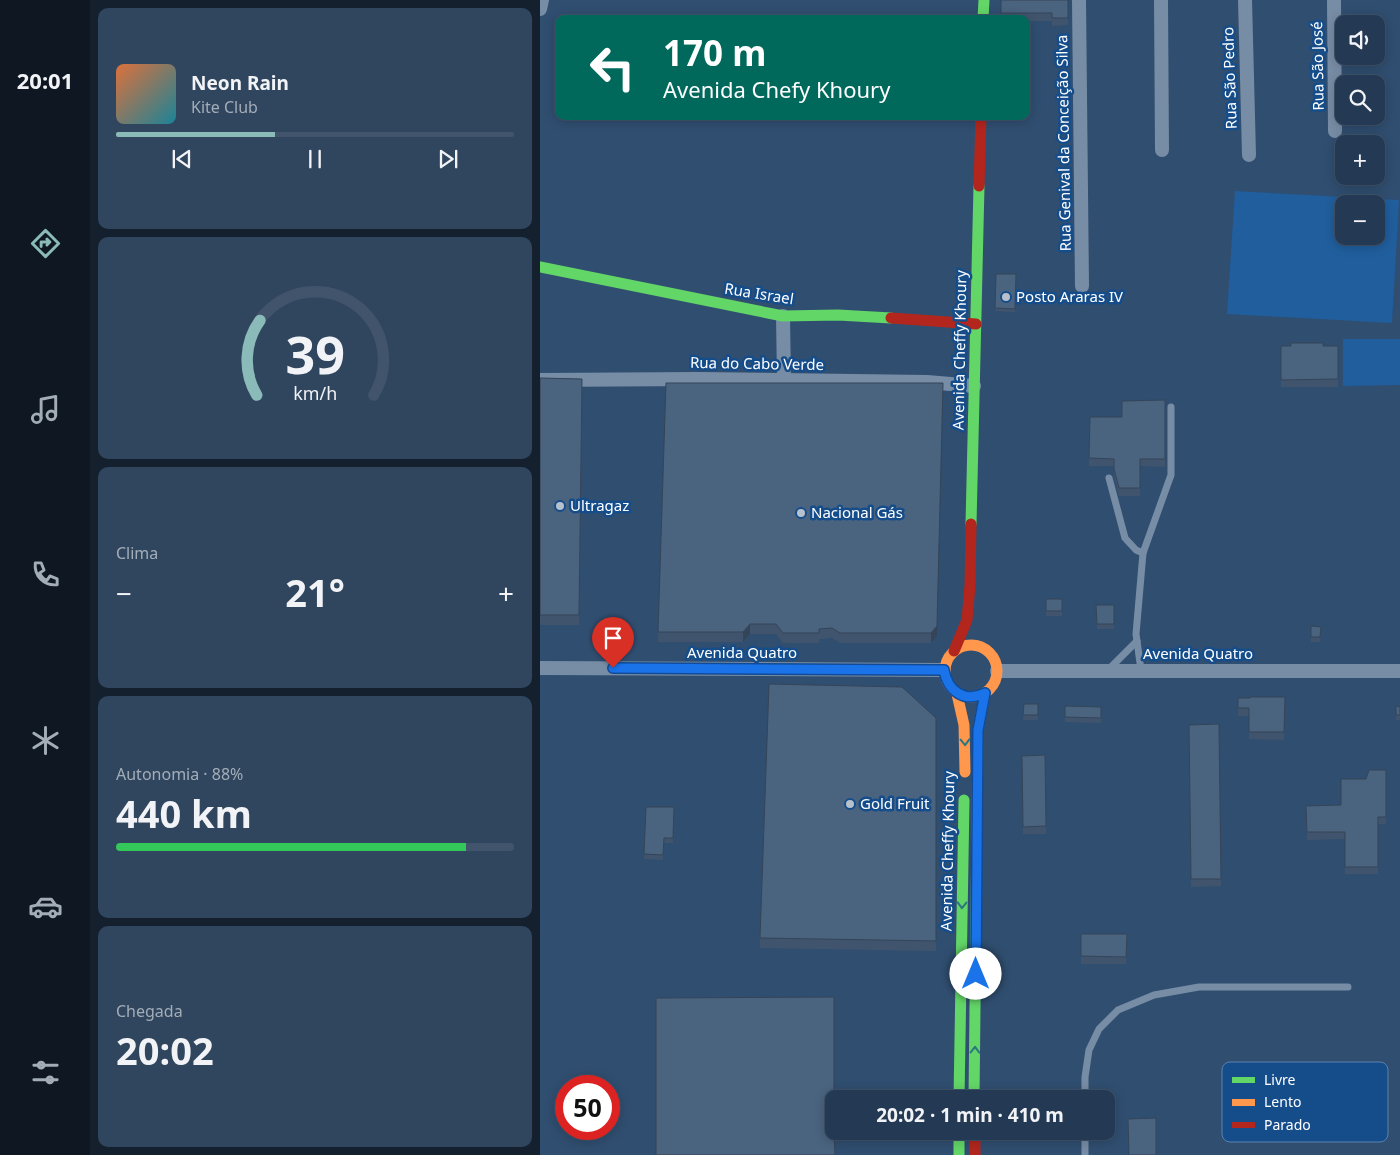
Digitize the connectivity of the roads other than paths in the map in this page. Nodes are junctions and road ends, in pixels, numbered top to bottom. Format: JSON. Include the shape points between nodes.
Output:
{"nodes":[{"id":1,"x":542,"y":0,"type":"edge"},
{"id":2,"x":984,"y":0,"type":"edge"},
{"id":3,"x":1079,"y":0,"type":"edge"},
{"id":4,"x":1161,"y":0,"type":"edge"},
{"id":5,"x":1244,"y":0,"type":"edge"},
{"id":6,"x":1334,"y":0,"type":"edge"},
{"id":7,"x":540,"y":9,"type":"edge"},
{"id":8,"x":983,"y":15,"type":"edge"},
{"id":9,"x":981,"y":120,"type":"edge"},
{"id":10,"x":1335,"y":131,"type":"dead end"},
{"id":11,"x":1162,"y":150,"type":"dead end"},
{"id":12,"x":1249,"y":155,"type":"dead end"},
{"id":13,"x":540,"y":267,"type":"edge"},
{"id":14,"x":1082,"y":286,"type":"dead end"},
{"id":15,"x":783,"y":316,"type":"junction"},
{"id":16,"x":976,"y":324,"type":"junction"},
{"id":17,"x":540,"y":380,"type":"edge"},
{"id":18,"x":784,"y":380,"type":"junction"},
{"id":19,"x":974,"y":386,"type":"junction"},
{"id":20,"x":1171,"y":407,"type":"dead end"},
{"id":21,"x":1108,"y":478,"type":"dead end"},
{"id":22,"x":1142,"y":553,"type":"junction"},
{"id":23,"x":970,"y":585,"type":"junction"},
{"id":24,"x":1137,"y":641,"type":"junction"},
{"id":25,"x":984,"y":649,"type":"junction"},
{"id":26,"x":954,"y":651,"type":"junction"},
{"id":27,"x":540,"y":668,"type":"edge"},
{"id":28,"x":944,"y":670,"type":"junction"},
{"id":29,"x":1108,"y":670,"type":"junction"},
{"id":30,"x":1141,"y":670,"type":"junction"},
{"id":31,"x":997,"y":671,"type":"junction"},
{"id":32,"x":1400,"y":671,"type":"edge"},
{"id":33,"x":985,"y":693,"type":"junction"},
{"id":34,"x":957,"y":694,"type":"junction"},
{"id":35,"x":1348,"y":987,"type":"dead end"},
{"id":36,"x":959,"y":1090,"type":"edge"},
{"id":37,"x":974,"y":1090,"type":"edge"},
{"id":38,"x":1085,"y":1090,"type":"edge"},
{"id":39,"x":959,"y":1140,"type":"edge"},
{"id":40,"x":975,"y":1140,"type":"edge"},
{"id":41,"x":1085,"y":1140,"type":"edge"},
{"id":42,"x":959,"y":1155,"type":"edge"},
{"id":43,"x":975,"y":1155,"type":"edge"},
{"id":44,"x":1085,"y":1155,"type":"edge"}],
"edges":[{"from":1,"to":7,"type":"street"},
{"from":2,"to":8,"type":"main road"},
{"from":3,"to":14,"type":"street","name":"Rua Genival da Conceição Silva"},
{"from":4,"to":11,"type":"street"},
{"from":5,"to":12,"type":"street","name":"Rua São Pedro"},
{"from":6,"to":10,"type":"street","name":"Rua São José"},
{"from":9,"to":16,"type":"main road","name":"Avenida Cheffy Khoury"},
{"from":13,"to":15,"type":"main road","name":"Rua Israel"},
{"from":15,"to":16,"type":"main road","name":"Rua Israel","via":[[838,315]]},
{"from":15,"to":18,"type":"street"},
{"from":16,"to":19,"type":"main road","name":"Avenida Cheffy Khoury"},
{"from":17,"to":18,"type":"street","name":"Rua do Cabo Verde"},
{"from":18,"to":19,"type":"street","name":"Rua do Cabo Verde","via":[[927,382]]},
{"from":19,"to":23,"type":"main road","name":"Avenida Cheffy Khoury"},
{"from":20,"to":22,"type":"lane","via":[[1170,475]]},
{"from":21,"to":22,"type":"lane","via":[[1125,538]]},
{"from":22,"to":24,"type":"lane"},
{"from":23,"to":25,"type":"main road"},
{"from":23,"to":26,"type":"main road","via":[[967,620]]},
{"from":24,"to":29,"type":"lane"},
{"from":24,"to":30,"type":"lane"},
{"from":25,"to":26,"type":"main road","via":[[968,645]]},
{"from":25,"to":31,"type":"main road","via":[[991,655]]},
{"from":26,"to":28,"type":"main road"},
{"from":27,"to":28,"type":"street","name":"Avenida Quatro"},
{"from":28,"to":34,"type":"main road","via":[[950,688]]},
{"from":29,"to":30,"type":"street","name":"Avenida Quatro"},
{"from":29,"to":31,"type":"street","name":"Avenida Quatro"},
{"from":30,"to":32,"type":"street","name":"Avenida Quatro"},
{"from":31,"to":33,"type":"main road","via":[[996,680]]},
{"from":33,"to":34,"type":"main road","via":[[971,698]]},
{"from":37,"to":33,"type":"main road","name":"Avenida Cheffy Khoury","one_way":true,"via":[[978,730]]},
{"from":34,"to":36,"type":"main road","name":"Avenida Cheffy Khoury","one_way":true,"via":[[964,724]]},
{"from":35,"to":38,"type":"lane","via":[[1199,987],[1154,995],[1118,1010],[1099,1029],[1089,1050]]},
{"from":39,"to":42,"type":"main road"},
{"from":40,"to":43,"type":"main road"},
{"from":41,"to":44,"type":"lane"}]}
